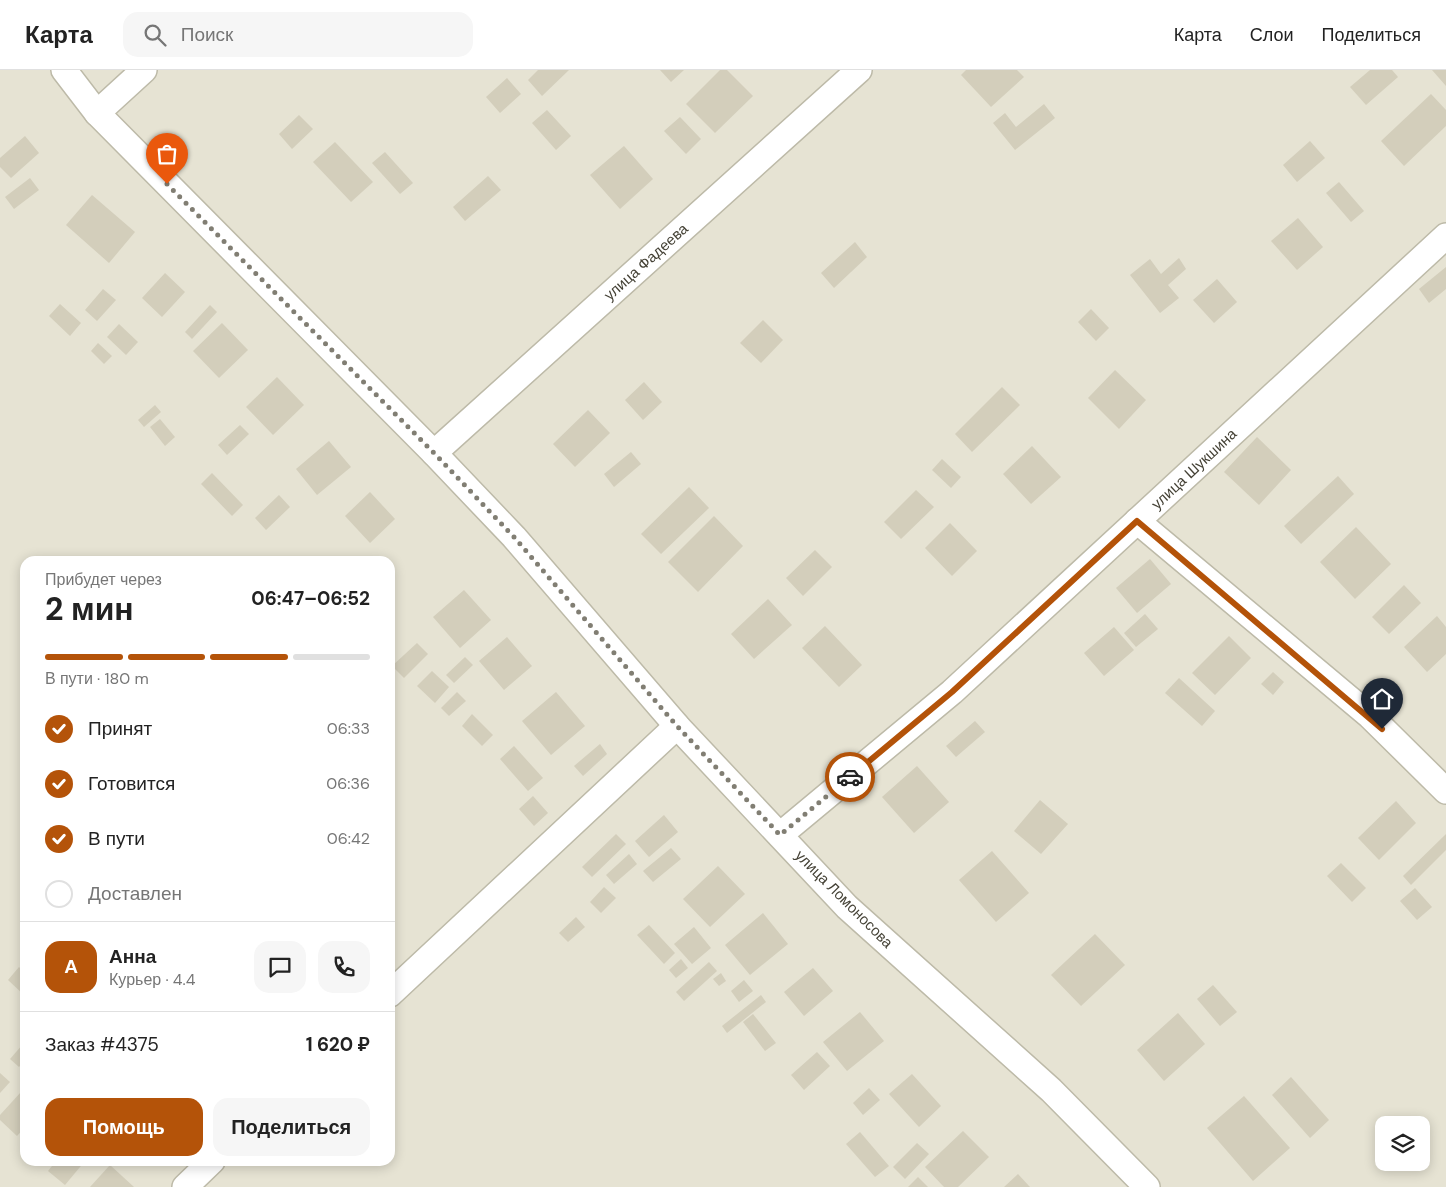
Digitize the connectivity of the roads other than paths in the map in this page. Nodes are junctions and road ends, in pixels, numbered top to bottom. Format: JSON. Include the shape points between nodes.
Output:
{"nodes":[{"id":1,"x":64,"y":70,"type":"edge"},
{"id":2,"x":144,"y":70,"type":"edge"},
{"id":3,"x":858,"y":70,"type":"edge"},
{"id":4,"x":97,"y":113,"type":"junction"},
{"id":5,"x":1446,"y":236,"type":"edge"},
{"id":6,"x":434,"y":453,"type":"junction"},
{"id":7,"x":1137,"y":521,"type":"junction"},
{"id":8,"x":677,"y":726,"type":"junction"},
{"id":9,"x":1446,"y":790,"type":"edge"},
{"id":10,"x":780,"y":835,"type":"junction"},
{"id":11,"x":395,"y":989,"type":"edge"},
{"id":12,"x":207,"y":1166,"type":"edge"},
{"id":13,"x":185,"y":1187,"type":"edge"},
{"id":14,"x":1147,"y":1187,"type":"edge"}],
"edges":[{"from":1,"to":4,"type":"street","name":"улица Ломоносова"},
{"from":2,"to":4,"type":"street"},
{"from":3,"to":6,"type":"street","name":"улица Фадеева"},
{"from":4,"to":6,"type":"street","name":"улица Ломоносова"},
{"from":5,"to":7,"type":"street","name":"улица Шукшина"},
{"from":6,"to":8,"type":"street","name":"улица Ломоносова","via":[[514,537]]},
{"from":7,"to":9,"type":"street","via":[[1370,716]]},
{"from":7,"to":10,"type":"street","name":"улица Шукшина","via":[[952,692]]},
{"from":8,"to":10,"type":"street","name":"улица Ломоносова"},
{"from":8,"to":11,"type":"street"},
{"from":10,"to":14,"type":"street","name":"улица Ломоносова","via":[[848,907],[1051,1090]]},
{"from":12,"to":13,"type":"street"}]}
